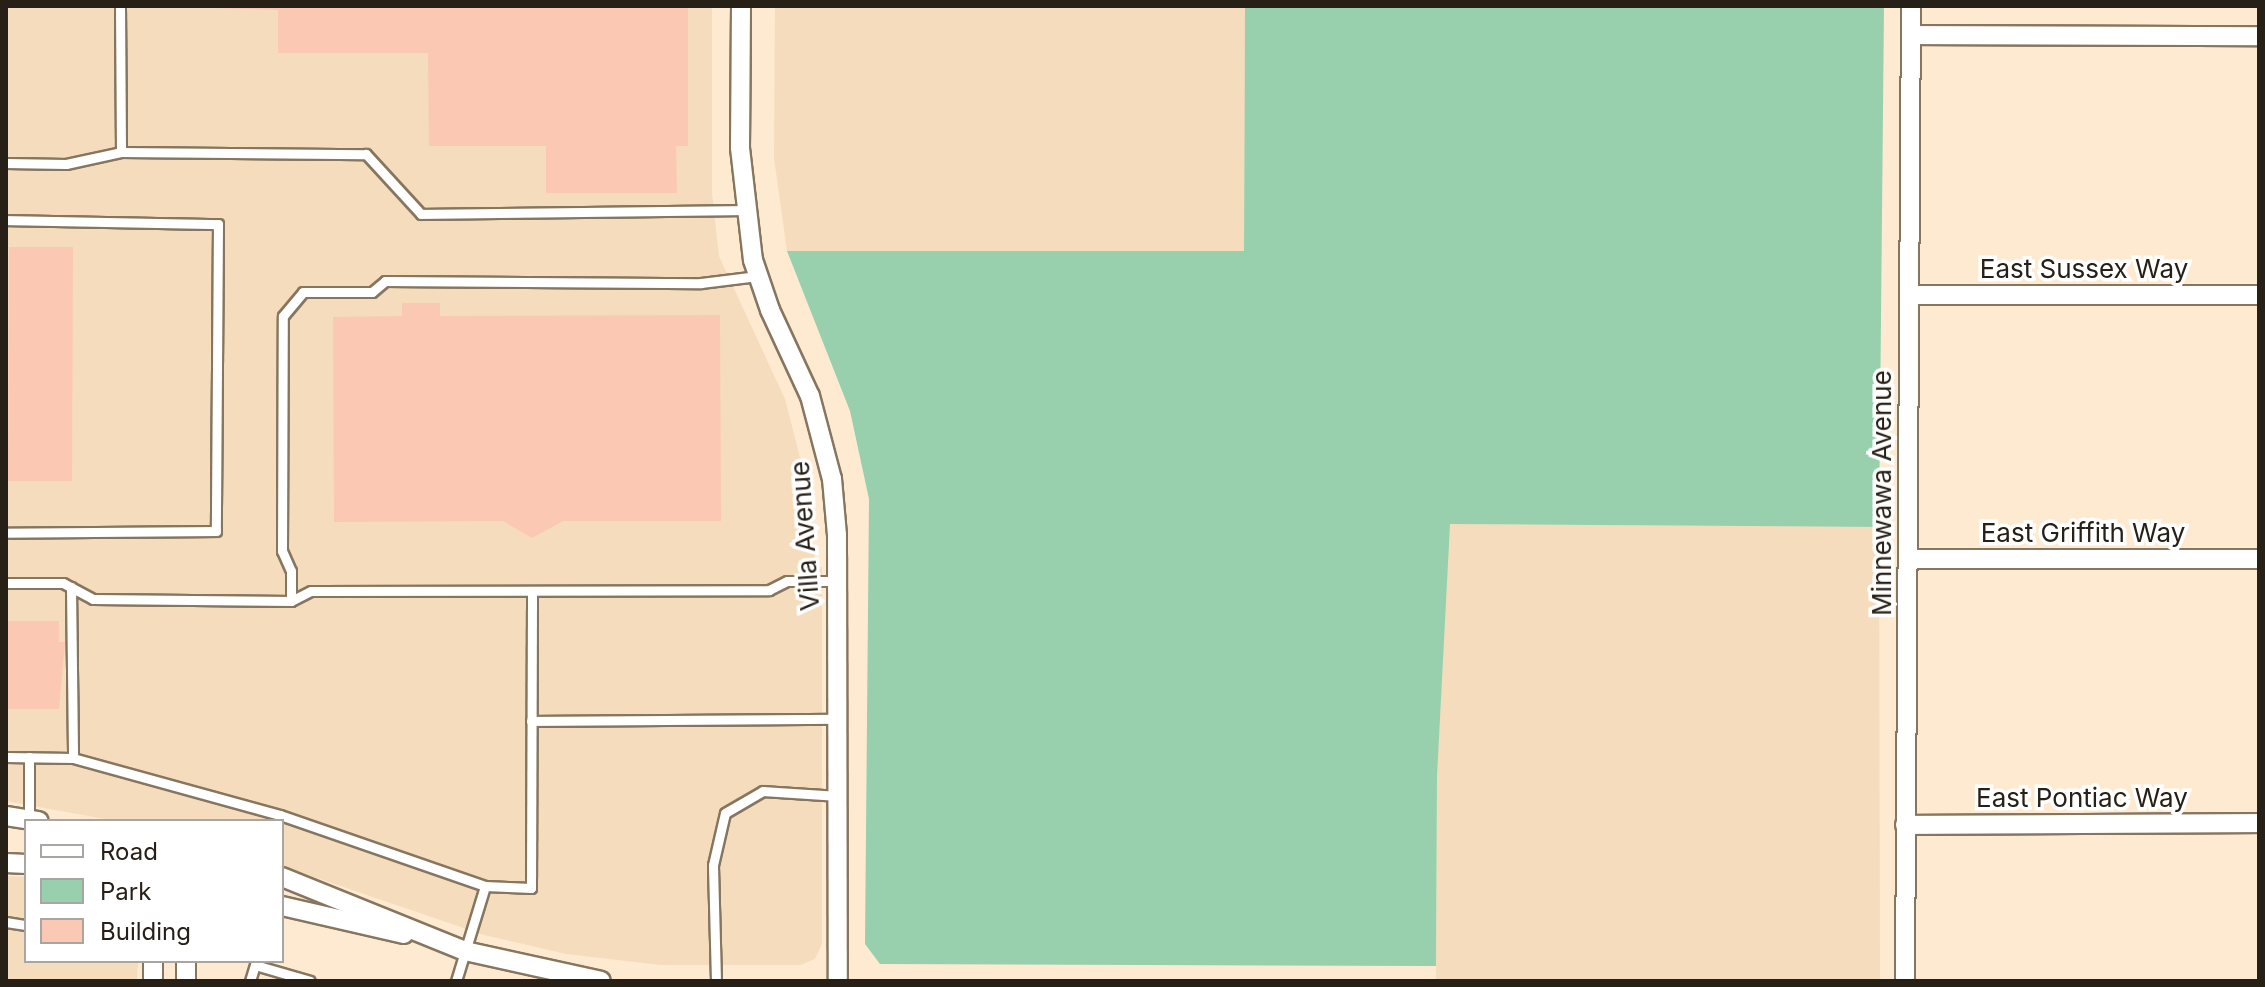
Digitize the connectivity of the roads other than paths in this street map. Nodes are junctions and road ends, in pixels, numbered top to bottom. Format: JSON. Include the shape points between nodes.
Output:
{"nodes":[{"id":1,"x":120,"y":6,"type":"edge"},
{"id":2,"x":741,"y":6,"type":"edge"},
{"id":3,"x":1911,"y":6,"type":"edge"},
{"id":4,"x":1911,"y":35,"type":"junction"},
{"id":5,"x":2259,"y":36,"type":"edge"},
{"id":6,"x":121,"y":152,"type":"junction"},
{"id":7,"x":6,"y":163,"type":"edge"},
{"id":8,"x":745,"y":210,"type":"junction"},
{"id":9,"x":6,"y":220,"type":"edge"},
{"id":10,"x":758,"y":276,"type":"junction"},
{"id":11,"x":1909,"y":295,"type":"junction"},
{"id":12,"x":2259,"y":295,"type":"edge"},
{"id":13,"x":6,"y":533,"type":"edge"},
{"id":14,"x":1908,"y":559,"type":"junction"},
{"id":15,"x":2259,"y":559,"type":"edge"},
{"id":16,"x":837,"y":581,"type":"junction"},
{"id":17,"x":6,"y":583,"type":"edge"},
{"id":18,"x":71,"y":587,"type":"junction"},
{"id":19,"x":532,"y":591,"type":"junction"},
{"id":20,"x":291,"y":601,"type":"junction"},
{"id":21,"x":838,"y":719,"type":"junction"},
{"id":22,"x":531,"y":721,"type":"junction"},
{"id":23,"x":6,"y":757,"type":"edge"},
{"id":24,"x":29,"y":757,"type":"junction"},
{"id":25,"x":73,"y":758,"type":"junction"},
{"id":26,"x":838,"y":796,"type":"junction"},
{"id":27,"x":32,"y":819,"type":"edge"},
{"id":28,"x":2259,"y":823,"type":"edge"},
{"id":29,"x":1905,"y":825,"type":"junction"},
{"id":30,"x":284,"y":878,"type":"edge"},
{"id":31,"x":485,"y":886,"type":"junction"},
{"id":32,"x":284,"y":906,"type":"edge"},
{"id":33,"x":442,"y":942,"type":"junction"},
{"id":34,"x":465,"y":951,"type":"junction"},
{"id":35,"x":250,"y":981,"type":"edge"},
{"id":36,"x":310,"y":981,"type":"edge"},
{"id":37,"x":456,"y":981,"type":"edge"},
{"id":38,"x":601,"y":981,"type":"edge"},
{"id":39,"x":716,"y":981,"type":"edge"},
{"id":40,"x":838,"y":981,"type":"edge"},
{"id":41,"x":1905,"y":981,"type":"edge"}],
"edges":[{"from":1,"to":6,"type":"lane"},
{"from":2,"to":8,"type":"street","name":"Villa Avenue"},
{"from":3,"to":4,"type":"street","name":"Minnewawa Avenue"},
{"from":4,"to":5,"type":"street"},
{"from":4,"to":11,"type":"street","name":"Minnewawa Avenue"},
{"from":6,"to":7,"type":"lane","via":[[66,164]]},
{"from":6,"to":8,"type":"lane","via":[[366,154],[421,214]]},
{"from":8,"to":10,"type":"street","name":"Villa Avenue"},
{"from":9,"to":13,"type":"lane","via":[[218,224],[216,531]]},
{"from":10,"to":16,"type":"street","name":"Villa Avenue","via":[[823,437],[832,479]]},
{"from":10,"to":20,"type":"lane","via":[[701,283],[385,281],[372,292],[303,292],[283,316],[282,551],[291,571]]},
{"from":11,"to":12,"type":"street","name":"East Sussex Way"},
{"from":11,"to":14,"type":"street","name":"Minnewawa Avenue"},
{"from":14,"to":15,"type":"street","name":"East Griffith Way"},
{"from":14,"to":29,"type":"street","name":"Minnewawa Avenue"},
{"from":16,"to":19,"type":"lane","via":[[787,581],[769,590]]},
{"from":16,"to":21,"type":"street","name":"Villa Avenue"},
{"from":17,"to":18,"type":"lane"},
{"from":18,"to":20,"type":"lane","via":[[93,599]]},
{"from":18,"to":25,"type":"lane"},
{"from":19,"to":20,"type":"lane","via":[[311,591]]},
{"from":19,"to":22,"type":"lane"},
{"from":21,"to":22,"type":"lane"},
{"from":21,"to":26,"type":"street","name":"Villa Avenue"},
{"from":22,"to":31,"type":"lane","via":[[531,888]]},
{"from":23,"to":24,"type":"lane"},
{"from":24,"to":25,"type":"lane"},
{"from":24,"to":27,"type":"lane"},
{"from":25,"to":31,"type":"lane","via":[[280,815]]},
{"from":26,"to":39,"type":"lane","via":[[763,791],[725,813],[713,865]]},
{"from":26,"to":40,"type":"street","name":"Villa Avenue"},
{"from":28,"to":29,"type":"street","name":"East Pontiac Way"},
{"from":29,"to":41,"type":"street","name":"Minnewawa Avenue"},
{"from":30,"to":33,"type":"street"},
{"from":31,"to":34,"type":"lane"},
{"from":32,"to":33,"type":"street"},
{"from":33,"to":34,"type":"street"},
{"from":34,"to":37,"type":"lane"},
{"from":34,"to":38,"type":"street"},
{"from":35,"to":36,"type":"lane","via":[[255,965]]}]}
